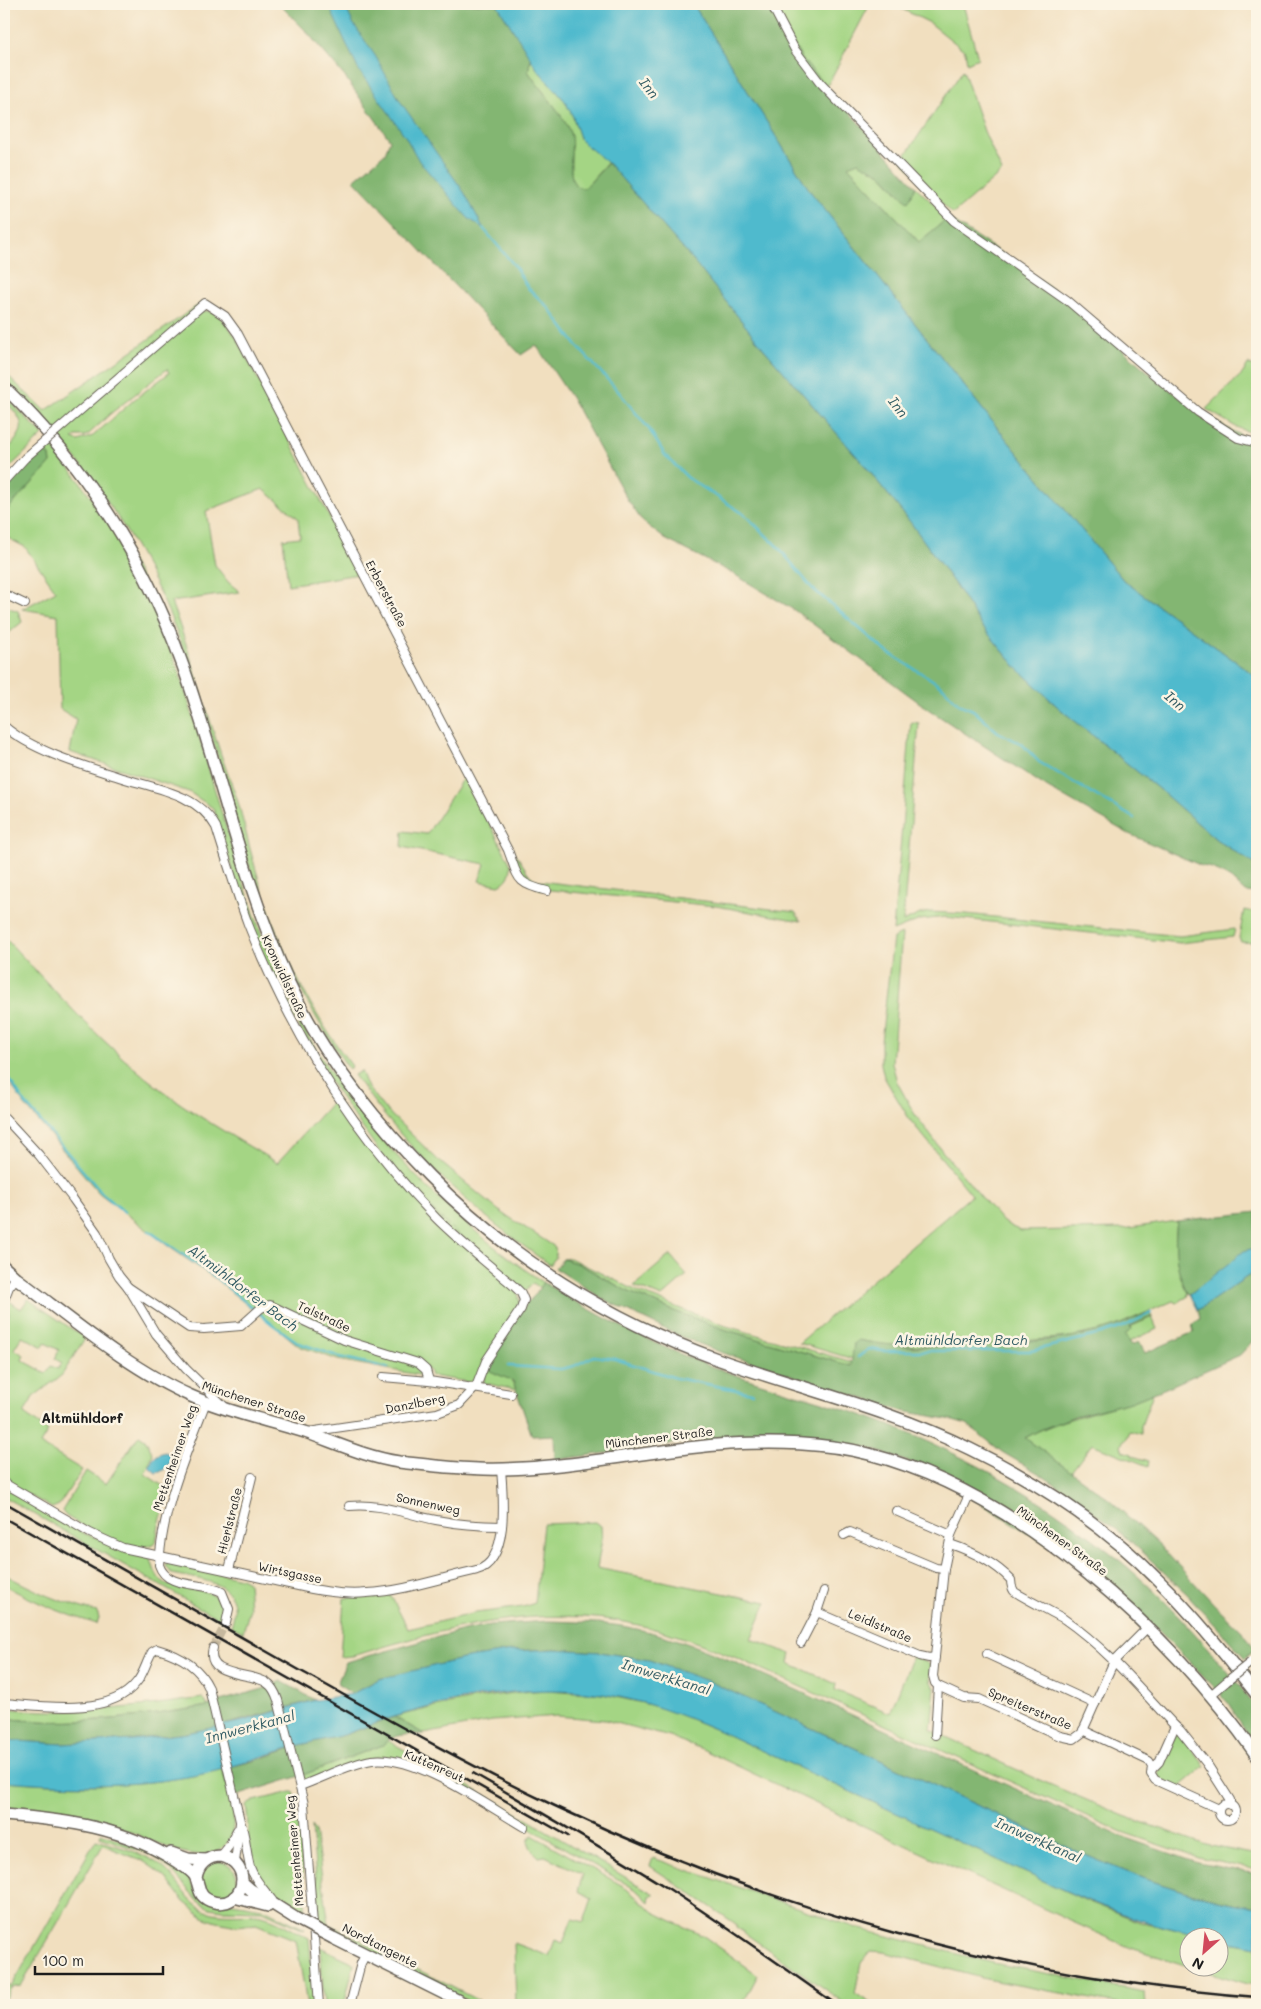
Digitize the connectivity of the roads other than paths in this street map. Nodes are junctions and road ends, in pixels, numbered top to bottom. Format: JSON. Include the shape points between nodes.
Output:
{"nodes":[{"id":1,"x":771,"y":4,"type":"edge"},
{"id":2,"x":4,"y":387,"type":"edge"},
{"id":3,"x":1257,"y":443,"type":"edge"},
{"id":4,"x":4,"y":481,"type":"edge"},
{"id":5,"x":4,"y":594,"type":"edge"},
{"id":6,"x":25,"y":604,"type":"dead end"},
{"id":7,"x":4,"y":726,"type":"edge"},
{"id":8,"x":547,"y":891,"type":"dead end"},
{"id":9,"x":4,"y":1117,"type":"edge"},
{"id":10,"x":4,"y":1267,"type":"edge"},
{"id":11,"x":16,"y":1278,"type":"junction"},
{"id":12,"x":128,"y":1287,"type":"junction"},
{"id":13,"x":523,"y":1297,"type":"joint"},
{"id":14,"x":4,"y":1300,"type":"edge"},
{"id":15,"x":383,"y":1377,"type":"dead end"},
{"id":16,"x":429,"y":1380,"type":"junction"},
{"id":17,"x":476,"y":1387,"type":"junction"},
{"id":18,"x":511,"y":1394,"type":"dead end"},
{"id":19,"x":206,"y":1402,"type":"junction"},
{"id":20,"x":226,"y":1408,"type":"junction"},
{"id":21,"x":307,"y":1433,"type":"junction"},
{"id":22,"x":501,"y":1469,"type":"junction"},
{"id":23,"x":252,"y":1477,"type":"dead end"},
{"id":24,"x":4,"y":1484,"type":"edge"},
{"id":25,"x":969,"y":1495,"type":"junction"},
{"id":26,"x":349,"y":1506,"type":"dead end"},
{"id":27,"x":896,"y":1512,"type":"dead end"},
{"id":28,"x":502,"y":1526,"type":"junction"},
{"id":29,"x":844,"y":1535,"type":"dead end"},
{"id":30,"x":951,"y":1539,"type":"junction"},
{"id":31,"x":160,"y":1555,"type":"junction"},
{"id":32,"x":944,"y":1569,"type":"junction"},
{"id":33,"x":228,"y":1570,"type":"junction"},
{"id":34,"x":824,"y":1590,"type":"dead end"},
{"id":35,"x":817,"y":1612,"type":"junction"},
{"id":36,"x":226,"y":1623,"type":"tunnel mouth"},
{"id":37,"x":1148,"y":1627,"type":"junction"},
{"id":38,"x":801,"y":1643,"type":"dead end"},
{"id":39,"x":213,"y":1648,"type":"dead end"},
{"id":40,"x":987,"y":1654,"type":"dead end"},
{"id":41,"x":935,"y":1657,"type":"junction"},
{"id":42,"x":1254,"y":1660,"type":"edge"},
{"id":43,"x":1114,"y":1661,"type":"junction"},
{"id":44,"x":938,"y":1686,"type":"junction"},
{"id":45,"x":1212,"y":1694,"type":"junction"},
{"id":46,"x":1257,"y":1695,"type":"edge"},
{"id":47,"x":4,"y":1703,"type":"edge"},
{"id":48,"x":1095,"y":1704,"type":"junction"},
{"id":49,"x":1174,"y":1726,"type":"junction"},
{"id":50,"x":1084,"y":1730,"type":"junction"},
{"id":51,"x":934,"y":1735,"type":"dead end"},
{"id":52,"x":1257,"y":1756,"type":"edge"},
{"id":53,"x":1152,"y":1769,"type":"junction"},
{"id":54,"x":300,"y":1786,"type":"junction"},
{"id":55,"x":1230,"y":1805,"type":"junction"},
{"id":56,"x":1219,"y":1809,"type":"junction"},
{"id":57,"x":4,"y":1814,"type":"edge"},
{"id":58,"x":240,"y":1821,"type":"junction"},
{"id":59,"x":524,"y":1827,"type":"dead end"},
{"id":60,"x":158,"y":1849,"type":"junction"},
{"id":61,"x":221,"y":1856,"type":"junction"},
{"id":62,"x":206,"y":1860,"type":"junction"},
{"id":63,"x":236,"y":1862,"type":"junction"},
{"id":64,"x":196,"y":1878,"type":"junction"},
{"id":65,"x":242,"y":1882,"type":"junction"},
{"id":66,"x":234,"y":1898,"type":"junction"},
{"id":67,"x":282,"y":1910,"type":"junction"},
{"id":68,"x":366,"y":1954,"type":"junction"},
{"id":69,"x":320,"y":2005,"type":"edge"},
{"id":70,"x":350,"y":2005,"type":"edge"},
{"id":71,"x":467,"y":2005,"type":"edge"}],
"edges":[{"from":1,"to":3,"type":"street","via":[[795,50],[820,83],[954,221],[1067,300],[1198,412],[1238,438]]},
{"from":2,"to":46,"type":"main road","via":[[87,481],[138,563],[184,669],[247,875],[290,986],[350,1084],[413,1160],[504,1243],[604,1308],[647,1330],[718,1359],[920,1427],[967,1447],[1034,1484],[1114,1539],[1155,1576],[1192,1615]]},
{"from":4,"to":8,"type":"street","name":"Erberstraße","bridge":true,"via":[[25,458],[205,303],[225,316],[238,334],[508,850],[517,876],[530,887]]},
{"from":5,"to":6,"type":"street"},
{"from":7,"to":13,"type":"street","name":"Kronwidlstraße","via":[[20,739],[47,751],[190,800],[210,816],[271,980],[325,1079],[377,1152],[415,1194],[447,1229]]},
{"from":9,"to":12,"type":"street","name":"Talstraße","via":[[40,1155],[73,1199]]},
{"from":10,"to":11,"type":"main road","name":"Münchener Straße"},
{"from":11,"to":14,"type":"street"},
{"from":11,"to":19,"type":"main road","name":"Münchener Straße","via":[[143,1370]]},
{"from":12,"to":16,"type":"street","name":"Talstraße","via":[[189,1328],[237,1327],[261,1308],[275,1306],[344,1340],[418,1363],[426,1370]]},
{"from":12,"to":20,"type":"street","name":"Talstraße","via":[[156,1334]]},
{"from":13,"to":17,"type":"street","name":"Danzlberg","via":[[521,1309],[486,1361]]},
{"from":15,"to":16,"type":"street"},
{"from":16,"to":17,"type":"street"},
{"from":17,"to":18,"type":"street"},
{"from":17,"to":21,"type":"street","name":"Danzlberg","via":[[465,1400],[447,1410]]},
{"from":19,"to":20,"type":"main road","name":"Münchener Straße"},
{"from":19,"to":31,"type":"street","name":"Mettenheimer Weg","via":[[172,1496]]},
{"from":20,"to":21,"type":"main road","name":"Münchener Straße"},
{"from":21,"to":22,"type":"main road","name":"Münchener Straße","via":[[390,1460]]},
{"from":22,"to":25,"type":"main road","name":"Münchener Straße","via":[[724,1444],[800,1444],[878,1456],[929,1475]]},
{"from":22,"to":28,"type":"street","name":"Wirtsgasse"},
{"from":23,"to":33,"type":"street","name":"Hierlstraße"},
{"from":24,"to":31,"type":"street","name":"Wirtsgasse","via":[[102,1540],[130,1551]]},
{"from":25,"to":30,"type":"street"},
{"from":25,"to":37,"type":"main road","name":"Münchener Straße","via":[[1046,1543]]},
{"from":26,"to":28,"type":"street","name":"Sonnenweg","via":[[367,1504],[438,1521]]},
{"from":27,"to":30,"type":"street"},
{"from":28,"to":33,"type":"street","name":"Wirtsgasse","via":[[495,1555],[486,1566],[397,1589],[366,1593],[328,1592]]},
{"from":29,"to":32,"type":"street","via":[[850,1532]]},
{"from":30,"to":32,"type":"street"},
{"from":30,"to":43,"type":"street","via":[[1011,1580],[1016,1594],[1063,1619]]},
{"from":31,"to":33,"type":"street","name":"Wirtsgasse"},
{"from":31,"to":36,"type":"street","name":"Mettenheimer Weg","via":[[161,1571],[171,1580],[208,1586],[222,1592],[229,1609]]},
{"from":32,"to":41,"type":"street"},
{"from":34,"to":35,"type":"street"},
{"from":35,"to":38,"type":"street"},
{"from":35,"to":41,"type":"street","name":"Leidlstraße","via":[[920,1656]]},
{"from":37,"to":43,"type":"street","name":"Spreiterstraße"},
{"from":37,"to":45,"type":"main road","name":"Münchener Straße"},
{"from":39,"to":54,"type":"street","name":"Mettenheimer Weg","via":[[212,1656],[218,1667],[258,1679],[272,1688]]},
{"from":40,"to":48,"type":"street"},
{"from":41,"to":44,"type":"street","via":[[933,1679]]},
{"from":42,"to":45,"type":"street","bridge":true},
{"from":43,"to":48,"type":"street","name":"Spreiterstraße"},
{"from":43,"to":49,"type":"street"},
{"from":44,"to":50,"type":"street","name":"Spreiterstraße","via":[[964,1698],[978,1699],[1066,1738],[1074,1739]]},
{"from":44,"to":51,"type":"street"},
{"from":45,"to":52,"type":"main road","name":"Münchener Straße"},
{"from":47,"to":58,"type":"street","via":[[102,1704],[123,1695],[136,1684],[152,1652],[157,1649],[176,1656],[200,1672],[209,1688]]},
{"from":48,"to":50,"type":"street","name":"Spreiterstraße"},
{"from":49,"to":53,"type":"street"},
{"from":49,"to":55,"type":"street","via":[[1208,1764]]},
{"from":50,"to":53,"type":"street","via":[[1149,1761]]},
{"from":53,"to":56,"type":"street","via":[[1155,1780]]},
{"from":54,"to":59,"type":"street","name":"Kuttenreut","via":[[366,1762],[392,1760],[436,1776]]},
{"from":54,"to":69,"type":"street","name":"Mettenheimer Weg"},
{"from":55,"to":56,"type":"street","via":[[1225,1804]]},
{"from":55,"to":56,"type":"street","via":[[1235,1813],[1230,1820],[1222,1819]]},
{"from":57,"to":60,"type":"main road","name":"Nordtangente","via":[[96,1827]]},
{"from":58,"to":61,"type":"street"},
{"from":58,"to":63,"type":"street"},
{"from":58,"to":67,"type":"street","via":[[250,1868]]},
{"from":60,"to":62,"type":"main road","name":"Nordtangente"},
{"from":60,"to":64,"type":"main road","name":"Nordtangente"},
{"from":61,"to":62,"type":"main road","name":"Nordtangente"},
{"from":61,"to":63,"type":"main road"},
{"from":62,"to":64,"type":"main road"},
{"from":63,"to":65,"type":"main road"},
{"from":64,"to":66,"type":"main road","name":"Nordtangente","via":[[198,1888],[208,1900],[224,1902]]},
{"from":65,"to":66,"type":"main road"},
{"from":65,"to":67,"type":"main road","name":"Nordtangente"},
{"from":66,"to":67,"type":"main road","name":"Nordtangente"},
{"from":67,"to":68,"type":"main road","name":"Nordtangente","bridge":true},
{"from":68,"to":70,"type":"street"},
{"from":68,"to":71,"type":"main road","name":"Nordtangente"}]}
